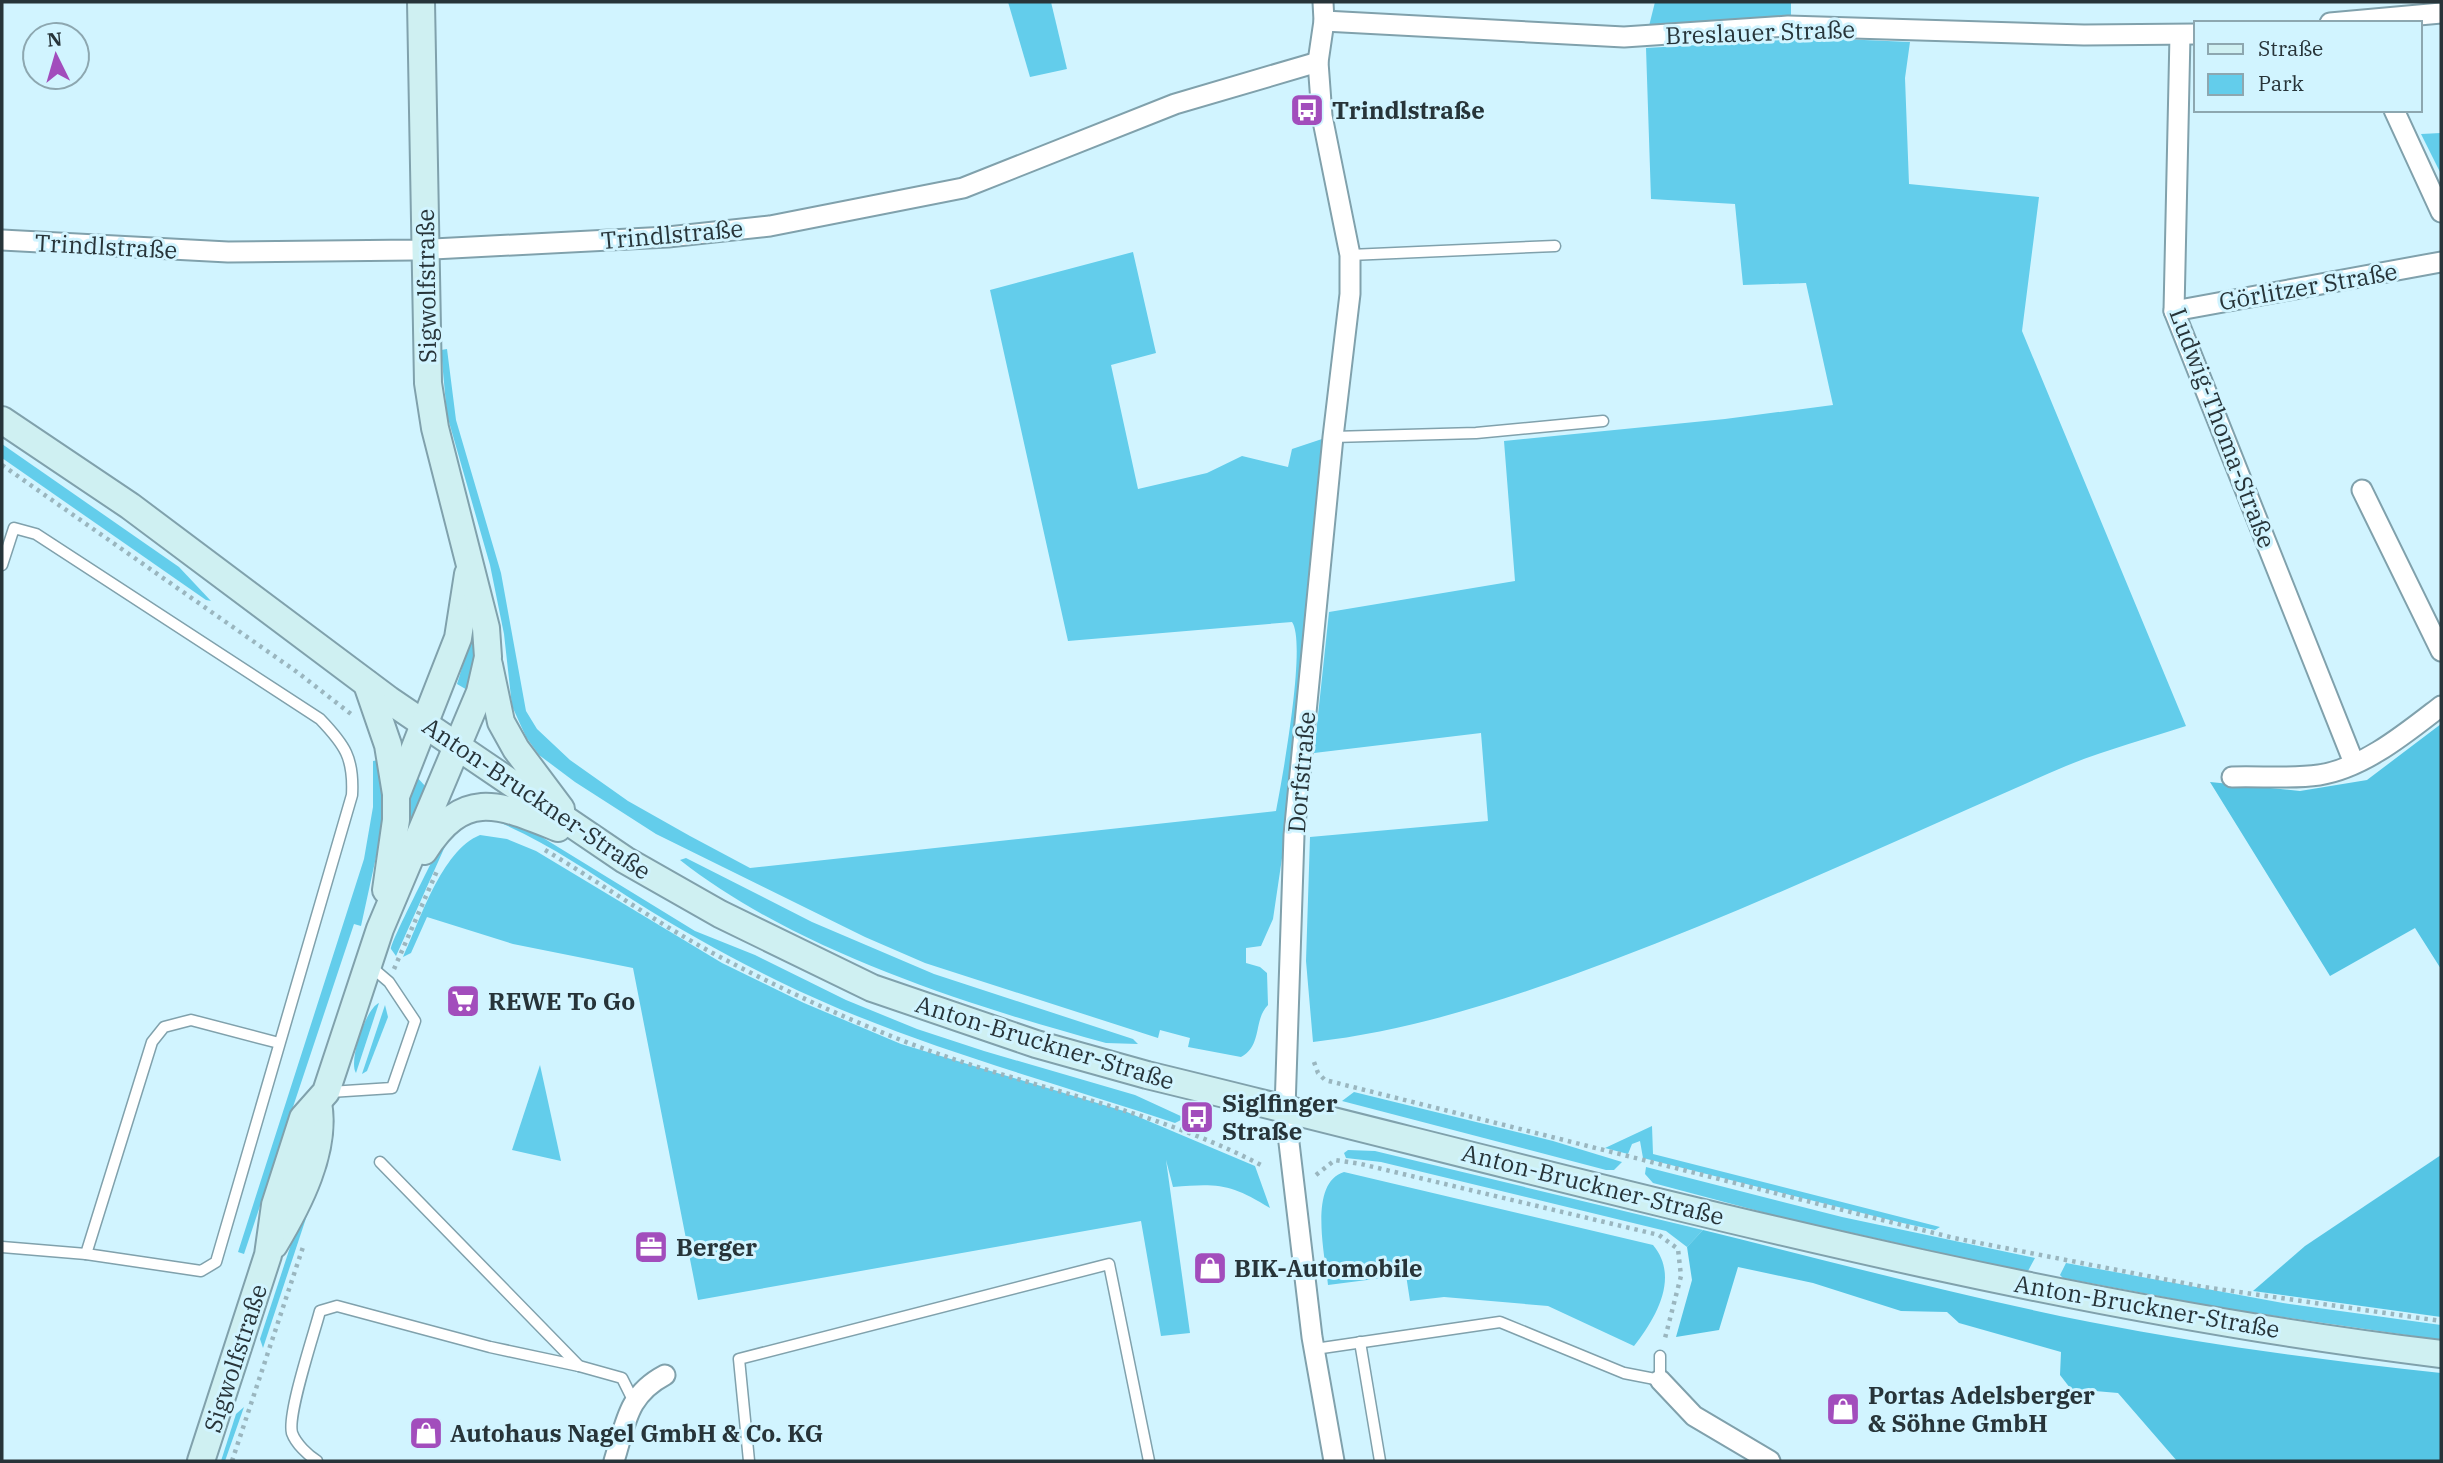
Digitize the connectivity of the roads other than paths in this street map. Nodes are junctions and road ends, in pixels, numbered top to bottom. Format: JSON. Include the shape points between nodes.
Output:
{"nodes":[{"id":1,"x":421,"y":2,"type":"edge"},
{"id":2,"x":1324,"y":11,"type":"edge"},
{"id":3,"x":2441,"y":13,"type":"edge"},
{"id":4,"x":2363,"y":21,"type":"edge"},
{"id":5,"x":2188,"y":34,"type":"edge"},
{"id":6,"x":1318,"y":62,"type":"junction"},
{"id":7,"x":2395,"y":112,"type":"edge"},
{"id":8,"x":2441,"y":212,"type":"edge"},
{"id":9,"x":2,"y":240,"type":"edge"},
{"id":10,"x":1555,"y":246,"type":"dead end"},
{"id":11,"x":424,"y":249,"type":"junction"},
{"id":12,"x":1350,"y":255,"type":"junction"},
{"id":13,"x":2441,"y":262,"type":"edge"},
{"id":14,"x":2174,"y":311,"type":"junction"},
{"id":15,"x":2,"y":420,"type":"edge"},
{"id":16,"x":1603,"y":421,"type":"dead end"},
{"id":17,"x":1333,"y":437,"type":"junction"},
{"id":18,"x":2362,"y":490,"type":"dead end"},
{"id":19,"x":2,"y":565,"type":"edge"},
{"id":20,"x":470,"y":566,"type":"junction"},
{"id":21,"x":2441,"y":651,"type":"edge"},
{"id":22,"x":488,"y":657,"type":"junction"},
{"id":23,"x":367,"y":684,"type":"junction"},
{"id":24,"x":2441,"y":706,"type":"edge"},
{"id":25,"x":424,"y":724,"type":"junction"},
{"id":26,"x":457,"y":747,"type":"junction"},
{"id":27,"x":2354,"y":764,"type":"junction"},
{"id":28,"x":2232,"y":777,"type":"dead end"},
{"id":29,"x":396,"y":796,"type":"junction"},
{"id":30,"x":570,"y":822,"type":"junction"},
{"id":31,"x":602,"y":846,"type":"junction"},
{"id":32,"x":395,"y":897,"type":"junction"},
{"id":33,"x":380,"y":929,"type":"junction"},
{"id":34,"x":369,"y":965,"type":"junction"},
{"id":35,"x":279,"y":1043,"type":"junction"},
{"id":36,"x":322,"y":1098,"type":"junction"},
{"id":37,"x":1285,"y":1109,"type":"junction"},
{"id":38,"x":380,"y":1162,"type":"dead end"},
{"id":39,"x":2,"y":1247,"type":"edge"},
{"id":40,"x":86,"y":1254,"type":"junction"},
{"id":41,"x":1360,"y":1342,"type":"junction"},
{"id":42,"x":1315,"y":1349,"type":"junction"},
{"id":43,"x":2441,"y":1353,"type":"edge"},
{"id":44,"x":1660,"y":1356,"type":"road end"},
{"id":45,"x":579,"y":1366,"type":"junction"},
{"id":46,"x":665,"y":1375,"type":"dead end"},
{"id":47,"x":1660,"y":1380,"type":"junction"},
{"id":48,"x":633,"y":1400,"type":"junction"},
{"id":49,"x":201,"y":1461,"type":"edge"},
{"id":50,"x":317,"y":1461,"type":"edge"},
{"id":51,"x":614,"y":1461,"type":"edge"},
{"id":52,"x":750,"y":1461,"type":"edge"},
{"id":53,"x":1149,"y":1461,"type":"edge"},
{"id":54,"x":1334,"y":1461,"type":"edge"},
{"id":55,"x":1380,"y":1461,"type":"edge"},
{"id":56,"x":1770,"y":1461,"type":"edge"}],
"edges":[{"from":1,"to":11,"type":"main road","name":"Sigwolfstraße"},
{"from":2,"to":5,"type":"street","name":"Breslauer Straße","via":[[1592,36],[1788,26]]},
{"from":2,"to":6,"type":"street","name":"Dorfstraße"},
{"from":3,"to":4,"type":"street"},
{"from":5,"to":14,"type":"street","name":"Ludwig-Thoma-Straße"},
{"from":6,"to":11,"type":"street","name":"Trindlstraße","via":[[1175,104],[963,188],[885,205],[770,226],[681,235]]},
{"from":6,"to":12,"type":"street","name":"Dorfstraße","via":[[1322,116]]},
{"from":7,"to":8,"type":"street"},
{"from":9,"to":11,"type":"street","name":"Trindlstraße","via":[[228,252]]},
{"from":10,"to":12,"type":"lane"},
{"from":11,"to":20,"type":"main road","name":"Sigwolfstraße","via":[[431,402]]},
{"from":12,"to":17,"type":"street","name":"Dorfstraße","via":[[1350,294]]},
{"from":13,"to":14,"type":"street","name":"Görlitzer Straße"},
{"from":14,"to":27,"type":"street","name":"Ludwig-Thoma-Straße"},
{"from":15,"to":23,"type":"main road","name":"Anton-Bruckner-Straße","via":[[130,506]]},
{"from":16,"to":17,"type":"lane","via":[[1476,433]]},
{"from":17,"to":37,"type":"street","name":"Dorfstraße","via":[[1294,835]]},
{"from":18,"to":21,"type":"street"},
{"from":19,"to":35,"type":"lane","via":[[14,528],[36,534],[320,719],[344,745],[353,774],[352,795]]},
{"from":20,"to":22,"type":"main road","name":"Sigwolfstraße","via":[[486,628]]},
{"from":20,"to":25,"type":"main road","name":"Sigwolfstraße","via":[[458,638]]},
{"from":22,"to":26,"type":"main road","name":"Sigwolfstraße","via":[[480,692]]},
{"from":22,"to":30,"type":"main road","via":[[501,722]]},
{"from":23,"to":25,"type":"main road","name":"Anton-Bruckner-Straße"},
{"from":23,"to":29,"type":"main road","via":[[388,745]]},
{"from":24,"to":27,"type":"street","via":[[2400,738]]},
{"from":25,"to":26,"type":"main road","name":"Anton-Bruckner-Straße"},
{"from":25,"to":29,"type":"main road","name":"Sigwolfstraße"},
{"from":26,"to":30,"type":"main road","name":"Anton-Bruckner-Straße"},
{"from":26,"to":32,"type":"main road","name":"Sigwolfstraße"},
{"from":27,"to":28,"type":"street","via":[[2320,775]]},
{"from":29,"to":33,"type":"main road","name":"Sigwolfstraße"},
{"from":30,"to":31,"type":"main road","name":"Anton-Bruckner-Straße"},
{"from":31,"to":32,"type":"main road","via":[[518,812],[480,806],[456,814],[438,830]]},
{"from":31,"to":37,"type":"main road","name":"Anton-Bruckner-Straße","via":[[720,914],[872,988],[1036,1044]]},
{"from":32,"to":33,"type":"main road","name":"Sigwolfstraße"},
{"from":33,"to":34,"type":"main road","name":"Sigwolfstraße"},
{"from":34,"to":36,"type":"main road","name":"Sigwolfstraße"},
{"from":34,"to":36,"type":"lane","via":[[389,982],[415,1021],[392,1088]]},
{"from":35,"to":40,"type":"lane","via":[[191,1020],[164,1027],[152,1042]]},
{"from":35,"to":40,"type":"lane","via":[[216,1262],[201,1271]]},
{"from":36,"to":49,"type":"main road","name":"Sigwolfstraße","via":[[303,1118],[275,1205],[268,1255]]},
{"from":37,"to":42,"type":"street"},
{"from":37,"to":43,"type":"main road","name":"Anton-Bruckner-Straße","via":[[2023,1284],[2173,1313]]},
{"from":38,"to":45,"type":"lane"},
{"from":39,"to":40,"type":"lane"},
{"from":41,"to":42,"type":"lane"},
{"from":41,"to":47,"type":"lane","via":[[1500,1322],[1624,1373]]},
{"from":41,"to":55,"type":"lane"},
{"from":42,"to":54,"type":"street"},
{"from":44,"to":47,"type":"lane"},
{"from":45,"to":48,"type":"lane","via":[[622,1378]]},
{"from":45,"to":50,"type":"lane","via":[[337,1306],[320,1311],[292,1432],[306,1454]]},
{"from":46,"to":48,"type":"street"},
{"from":47,"to":56,"type":"street","via":[[1694,1416]]},
{"from":48,"to":51,"type":"street"},
{"from":52,"to":53,"type":"lane","via":[[739,1359],[1109,1264]]}]}
